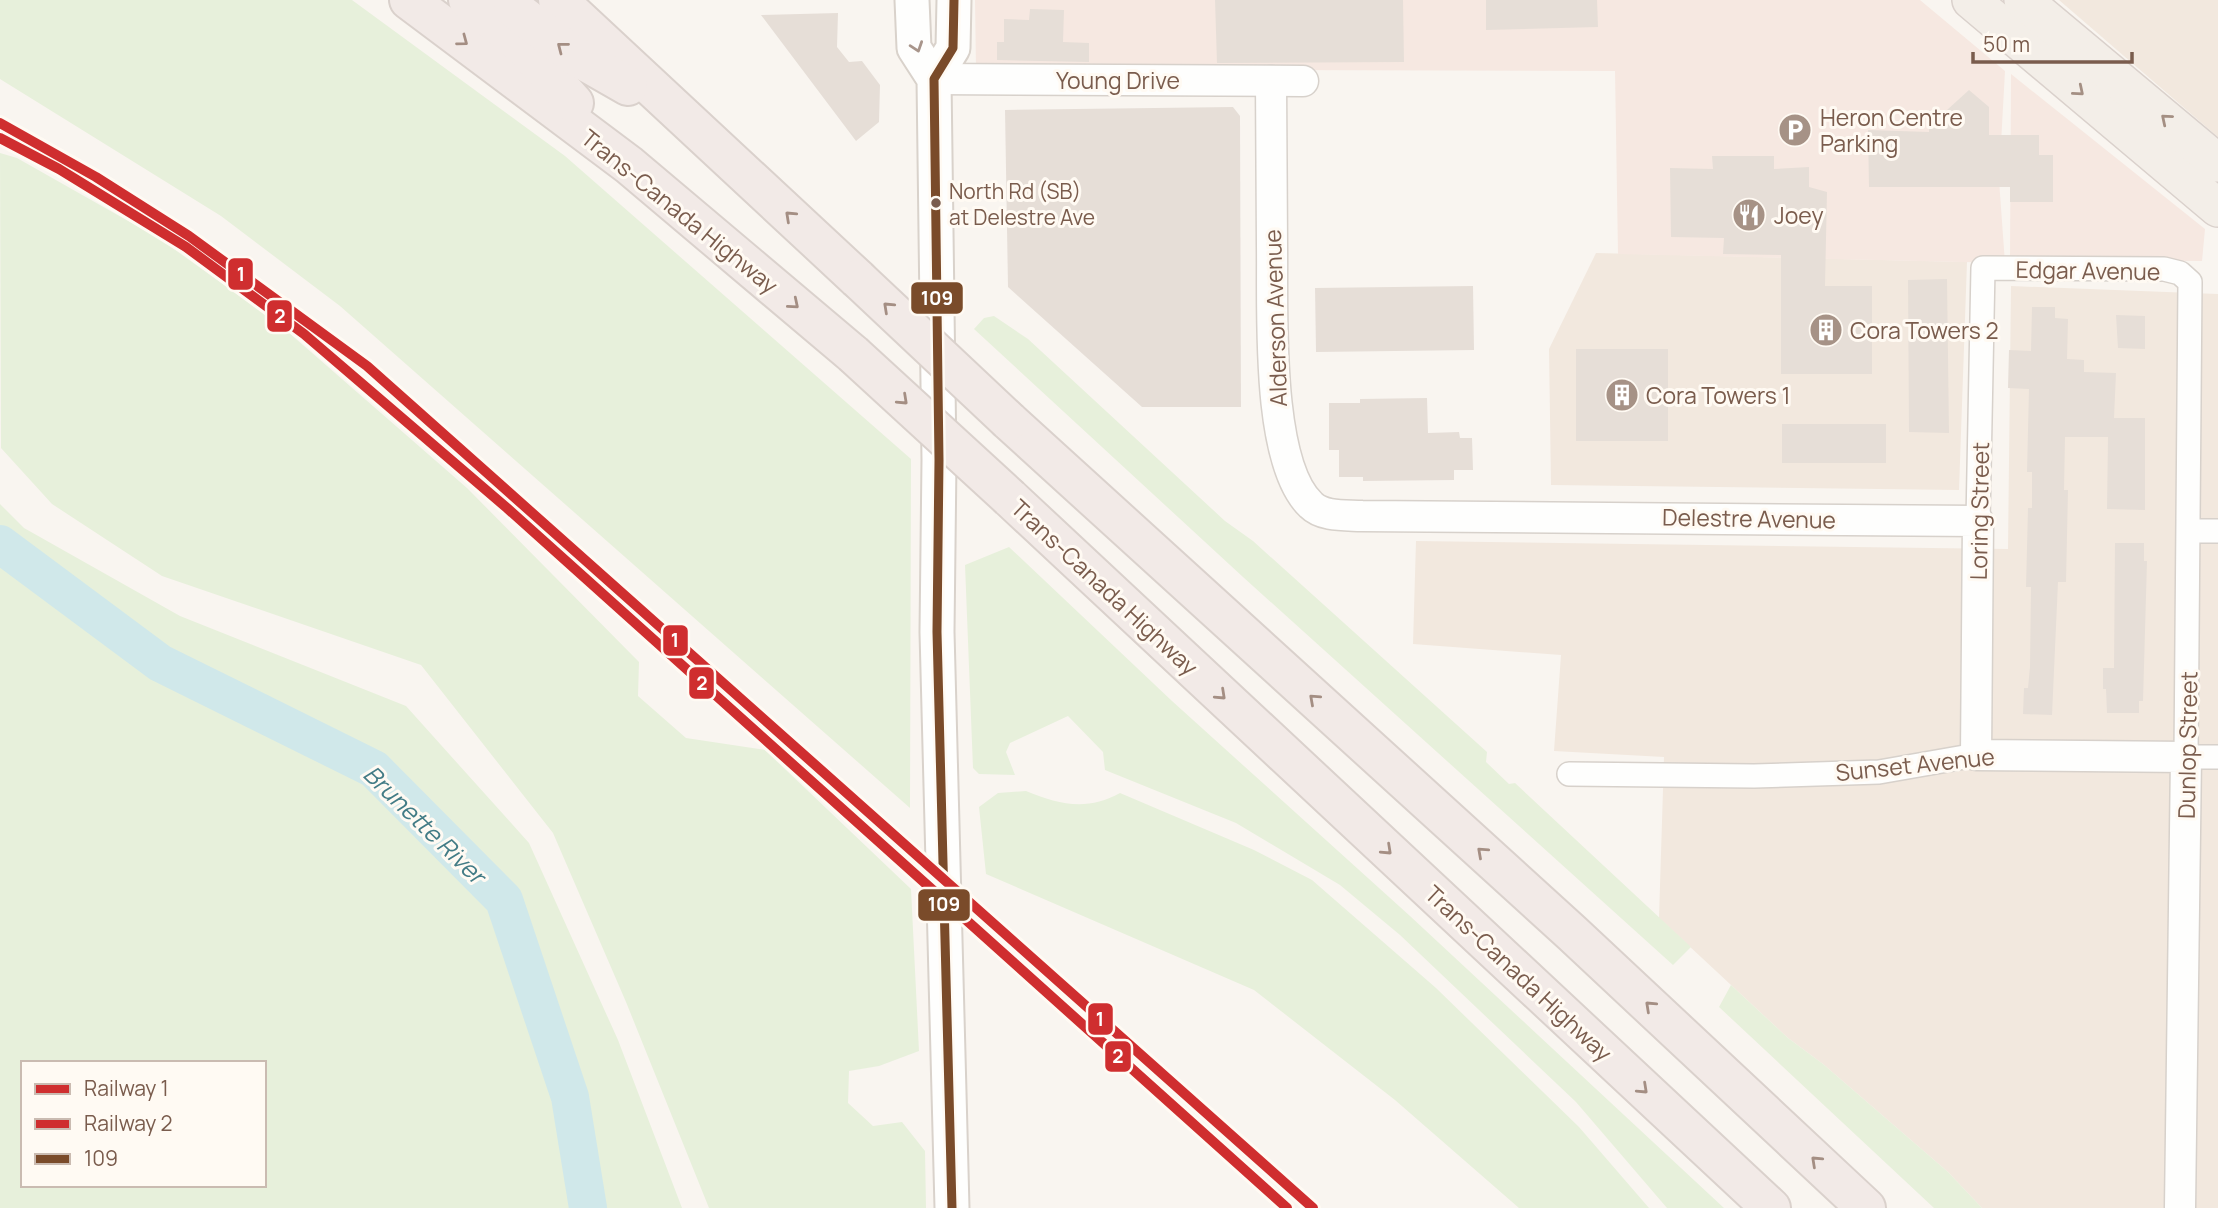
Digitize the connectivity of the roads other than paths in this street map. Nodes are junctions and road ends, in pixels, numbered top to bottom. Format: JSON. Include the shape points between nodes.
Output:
{"nodes":[{"id":1,"x":409,"y":0,"type":"edge"},
{"id":2,"x":468,"y":0,"type":"edge"},
{"id":3,"x":502,"y":0,"type":"edge"},
{"id":4,"x":558,"y":0,"type":"edge"},
{"id":5,"x":912,"y":0,"type":"edge"},
{"id":6,"x":954,"y":0,"type":"edge"},
{"id":7,"x":1970,"y":0,"type":"edge"},
{"id":8,"x":2023,"y":0,"type":"edge"},
{"id":9,"x":933,"y":79,"type":"junction"},
{"id":10,"x":1271,"y":81,"type":"junction"},
{"id":11,"x":1303,"y":81,"type":"dead end"},
{"id":12,"x":685,"y":118,"type":"junction"},
{"id":13,"x":2218,"y":163,"type":"edge"},
{"id":14,"x":629,"y":165,"type":"junction"},
{"id":15,"x":2218,"y":208,"type":"edge"},
{"id":16,"x":1983,"y":268,"type":"joint"},
{"id":17,"x":2190,"y":282,"type":"joint"},
{"id":18,"x":1519,"y":515,"type":"joint"},
{"id":19,"x":1979,"y":521,"type":"junction"},
{"id":20,"x":2190,"y":531,"type":"junction"},
{"id":21,"x":2218,"y":531,"type":"edge"},
{"id":22,"x":1976,"y":755,"type":"junction"},
{"id":23,"x":2186,"y":757,"type":"junction"},
{"id":24,"x":2218,"y":757,"type":"edge"},
{"id":25,"x":1570,"y":774,"type":"dead end"},
{"id":26,"x":952,"y":1208,"type":"edge"},
{"id":27,"x":1771,"y":1208,"type":"edge"},
{"id":28,"x":1866,"y":1208,"type":"edge"},
{"id":29,"x":2180,"y":1208,"type":"edge"}],
"edges":[{"from":1,"to":14,"type":"highway","name":"Trans-Canada Highway","one_way":true},
{"from":2,"to":14,"type":"highway","via":[[523,46]]},
{"from":12,"to":3,"type":"highway","one_way":true,"via":[[572,54]]},
{"from":4,"to":12,"type":"highway"},
{"from":5,"to":9,"type":"main road","one_way":true,"via":[[914,48]]},
{"from":6,"to":9,"type":"main road","via":[[953,48]]},
{"from":7,"to":15,"type":"main road","one_way":true},
{"from":13,"to":8,"type":"main road","one_way":true},
{"from":9,"to":10,"type":"street","name":"Young Drive"},
{"from":9,"to":26,"type":"main road","via":[[940,804]]},
{"from":10,"to":11,"type":"street","name":"Young Drive"},
{"from":10,"to":18,"type":"street","name":"Alderson Avenue","via":[[1273,376],[1282,438],[1303,494],[1314,508],[1335,514]]},
{"from":28,"to":12,"type":"highway","one_way":true,"bridge":true},
{"from":14,"to":27,"type":"highway","name":"Trans-Canada Highway","one_way":true,"bridge":true,"via":[[853,354]]},
{"from":16,"to":17,"type":"street","name":"Edgar Avenue","via":[[2164,269]]},
{"from":16,"to":19,"type":"street","name":"Loring Street"},
{"from":17,"to":20,"type":"street","name":"Dunlop Street"},
{"from":18,"to":19,"type":"street","name":"Delestre Avenue"},
{"from":19,"to":22,"type":"street","name":"Loring Street"},
{"from":20,"to":21,"type":"street"},
{"from":20,"to":23,"type":"street","name":"Dunlop Street"},
{"from":22,"to":23,"type":"street","name":"Sunset Avenue"},
{"from":22,"to":25,"type":"street","name":"Sunset Avenue","via":[[1879,772]]},
{"from":23,"to":24,"type":"street","name":"Sunset Avenue"},
{"from":23,"to":29,"type":"street","name":"Dunlop Street"}]}
